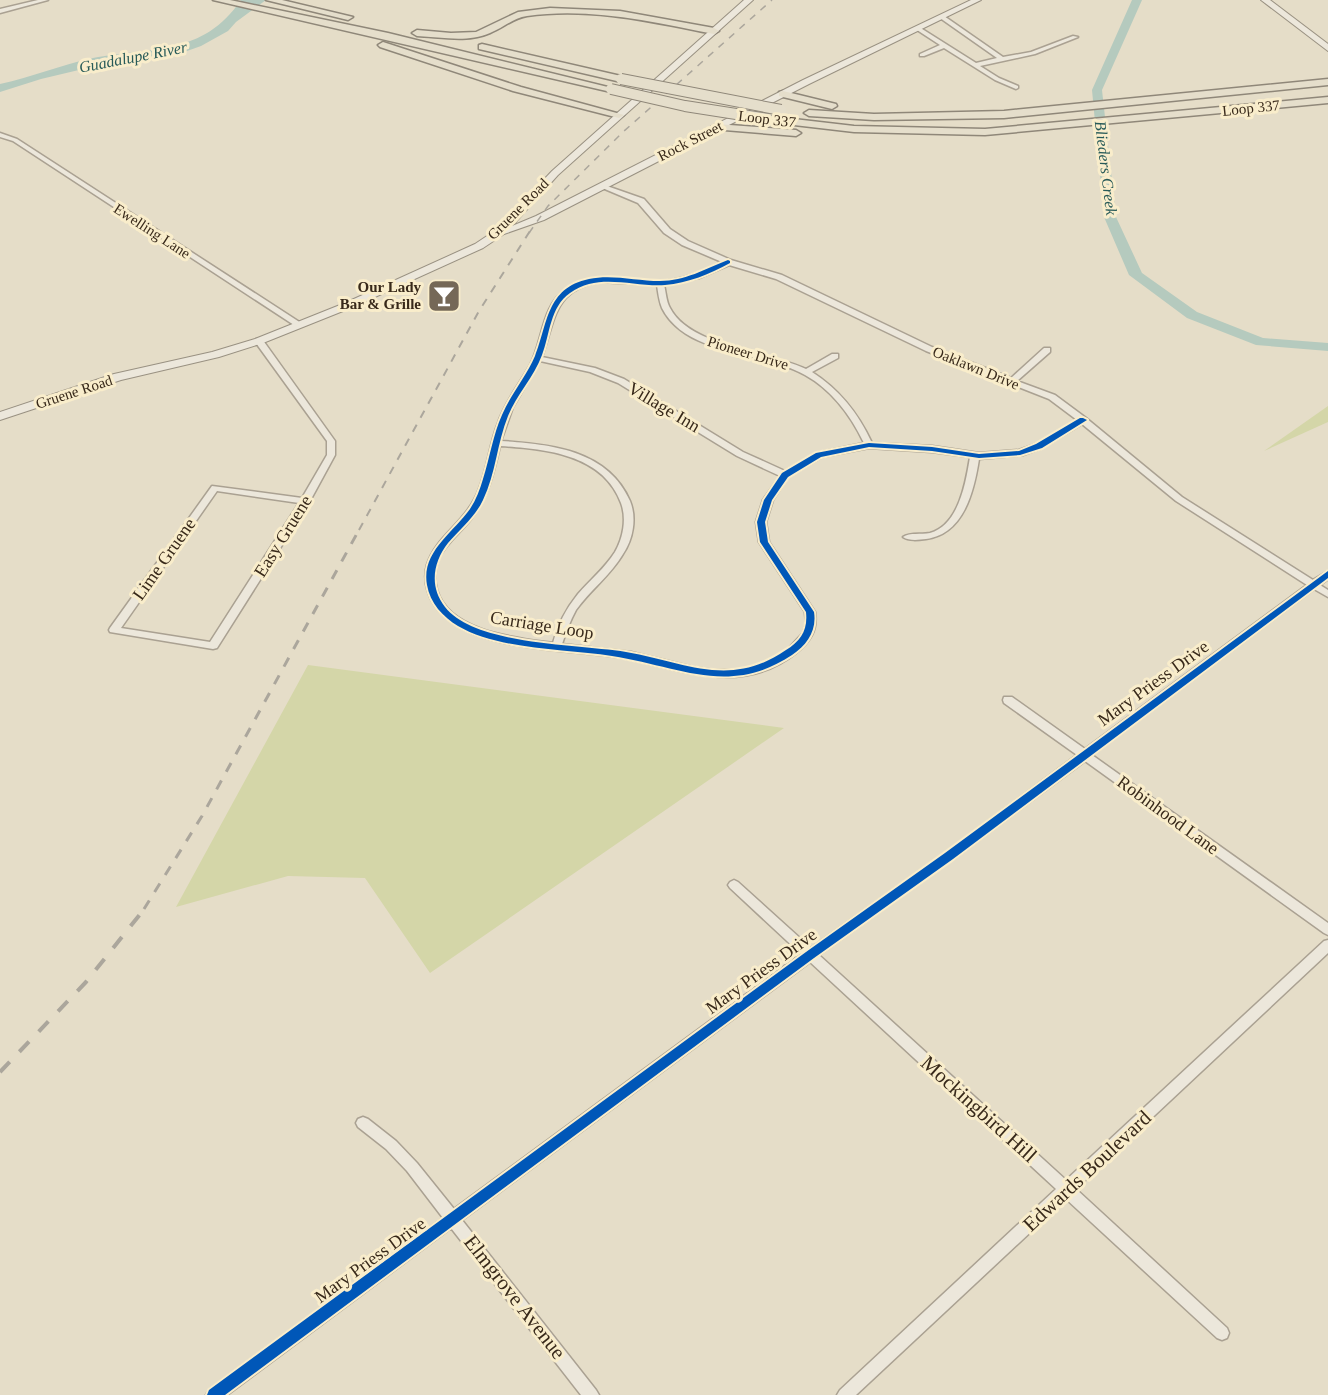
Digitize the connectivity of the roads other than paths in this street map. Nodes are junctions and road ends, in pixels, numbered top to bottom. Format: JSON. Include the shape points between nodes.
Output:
{"nodes":[{"id":1,"x":45,"y":0,"type":"edge"},
{"id":2,"x":217,"y":0,"type":"edge"},
{"id":3,"x":270,"y":0,"type":"edge"},
{"id":4,"x":749,"y":0,"type":"edge"},
{"id":5,"x":977,"y":0,"type":"edge"},
{"id":6,"x":1265,"y":0,"type":"edge"},
{"id":7,"x":0,"y":11,"type":"edge"},
{"id":8,"x":942,"y":17,"type":"junction"},
{"id":9,"x":302,"y":20,"type":"junction"},
{"id":10,"x":919,"y":29,"type":"junction"},
{"id":11,"x":488,"y":31,"type":"junction"},
{"id":12,"x":714,"y":31,"type":"junction"},
{"id":13,"x":417,"y":33,"type":"junction"},
{"id":14,"x":1075,"y":37,"type":"dead end"},
{"id":15,"x":945,"y":45,"type":"junction"},
{"id":16,"x":1328,"y":48,"type":"edge"},
{"id":17,"x":491,"y":49,"type":"junction"},
{"id":18,"x":922,"y":56,"type":"dead end"},
{"id":19,"x":1002,"y":59,"type":"junction"},
{"id":20,"x":974,"y":65,"type":"junction"},
{"id":21,"x":1328,"y":83,"type":"edge"},
{"id":22,"x":1016,"y":87,"type":"dead end"},
{"id":23,"x":783,"y":94,"type":"junction"},
{"id":24,"x":1327,"y":100,"type":"edge"},
{"id":25,"x":620,"y":115,"type":"junction"},
{"id":26,"x":970,"y":118,"type":"junction"},
{"id":27,"x":1064,"y":127,"type":"junction"},
{"id":28,"x":716,"y":128,"type":"junction"},
{"id":29,"x":2,"y":136,"type":"edge"},
{"id":30,"x":602,"y":186,"type":"junction"},
{"id":31,"x":500,"y":232,"type":"junction"},
{"id":32,"x":728,"y":262,"type":"junction"},
{"id":33,"x":660,"y":283,"type":"junction"},
{"id":34,"x":300,"y":325,"type":"junction"},
{"id":35,"x":259,"y":341,"type":"junction"},
{"id":36,"x":1047,"y":350,"type":"dead end"},
{"id":37,"x":835,"y":356,"type":"dead end"},
{"id":38,"x":537,"y":358,"type":"junction"},
{"id":39,"x":807,"y":372,"type":"junction"},
{"id":40,"x":1011,"y":382,"type":"junction"},
{"id":41,"x":0,"y":416,"type":"edge"},
{"id":42,"x":1083,"y":420,"type":"junction"},
{"id":43,"x":495,"y":443,"type":"junction"},
{"id":44,"x":869,"y":446,"type":"junction"},
{"id":45,"x":975,"y":455,"type":"junction"},
{"id":46,"x":784,"y":474,"type":"junction"},
{"id":47,"x":305,"y":501,"type":"junction"},
{"id":48,"x":908,"y":537,"type":"dead end"},
{"id":49,"x":1328,"y":574,"type":"edge"},
{"id":50,"x":1313,"y":585,"type":"junction"},
{"id":51,"x":1328,"y":594,"type":"edge"},
{"id":52,"x":114,"y":630,"type":"joint"},
{"id":53,"x":557,"y":645,"type":"junction"},
{"id":54,"x":1008,"y":700,"type":"dead end"},
{"id":55,"x":1083,"y":755,"type":"junction"},
{"id":56,"x":734,"y":885,"type":"dead end"},
{"id":57,"x":1328,"y":930,"type":"edge"},
{"id":58,"x":1328,"y":945,"type":"edge"},
{"id":59,"x":810,"y":955,"type":"junction"},
{"id":60,"x":363,"y":1123,"type":"dead end"},
{"id":61,"x":1067,"y":1189,"type":"junction"},
{"id":62,"x":454,"y":1218,"type":"junction"},
{"id":63,"x":1222,"y":1333,"type":"dead end"},
{"id":64,"x":214,"y":1395,"type":"edge"},
{"id":65,"x":591,"y":1395,"type":"edge"},
{"id":66,"x":845,"y":1395,"type":"edge"}],
"edges":[{"from":1,"to":7,"type":"street"},
{"from":2,"to":9,"type":"main road","name":"Loop 337"},
{"from":3,"to":13,"type":"main road","name":"Loop 337"},
{"from":4,"to":12,"type":"street","name":"Gruene Road"},
{"from":5,"to":8,"type":"street","name":"Rock Street"},
{"from":6,"to":16,"type":"street"},
{"from":8,"to":10,"type":"street","name":"Rock Street"},
{"from":8,"to":19,"type":"street"},
{"from":9,"to":25,"type":"main road","via":[[517,89]]},
{"from":9,"to":27,"type":"main road","name":"Loop 337","bridge":true,"via":[[388,36],[685,106],[768,119],[854,129],[952,133]]},
{"from":10,"to":15,"type":"street"},
{"from":10,"to":23,"type":"street","name":"Rock Street"},
{"from":11,"to":12,"type":"main road","via":[[524,13],[578,11],[630,15]]},
{"from":11,"to":13,"type":"main road","via":[[464,36]]},
{"from":11,"to":17,"type":"main road","via":[[483,42]]},
{"from":12,"to":25,"type":"street","name":"Gruene Road"},
{"from":13,"to":17,"type":"main road","name":"Loop 337"},
{"from":14,"to":19,"type":"street","via":[[1033,53]]},
{"from":15,"to":18,"type":"street"},
{"from":15,"to":20,"type":"street"},
{"from":17,"to":26,"type":"main road","name":"Loop 337","bridge":true,"via":[[781,110],[867,117]]},
{"from":19,"to":20,"type":"street"},
{"from":20,"to":22,"type":"street"},
{"from":21,"to":26,"type":"main road","name":"Loop 337"},
{"from":23,"to":26,"type":"main road","via":[[849,108]]},
{"from":23,"to":28,"type":"street","name":"Rock Street"},
{"from":24,"to":27,"type":"main road","name":"Loop 337"},
{"from":25,"to":31,"type":"street","name":"Gruene Road","via":[[555,173]]},
{"from":27,"to":28,"type":"main road","via":[[1000,135],[899,137]]},
{"from":28,"to":30,"type":"street","name":"Rock Street"},
{"from":29,"to":34,"type":"street","name":"Ewelling Lane","via":[[15,140]]},
{"from":30,"to":31,"type":"street","name":"Rock Street","via":[[522,226]]},
{"from":30,"to":32,"type":"street","name":"Oaklawn Drive","via":[[641,201],[667,231]]},
{"from":31,"to":34,"type":"street","name":"Gruene Road","via":[[469,251]]},
{"from":32,"to":33,"type":"street","name":"Carriage Loop","via":[[704,275]]},
{"from":32,"to":40,"type":"street","name":"Oaklawn Drive","via":[[779,277],[929,349]]},
{"from":33,"to":38,"type":"street","name":"Carriage Loop","via":[[599,279],[565,293],[555,306]]},
{"from":33,"to":39,"type":"street","name":"Pioneer Drive","via":[[668,316],[684,330],[708,342],[772,358]]},
{"from":34,"to":35,"type":"street","name":"Gruene Road"},
{"from":35,"to":41,"type":"street","name":"Gruene Road","via":[[118,377]]},
{"from":35,"to":47,"type":"street","name":"Easy Gruene","via":[[331,441],[330,455]]},
{"from":36,"to":40,"type":"street"},
{"from":37,"to":39,"type":"street"},
{"from":38,"to":43,"type":"street","name":"Carriage Loop","via":[[505,415]]},
{"from":38,"to":46,"type":"street","name":"Village Inn","via":[[621,381],[740,454]]},
{"from":39,"to":44,"type":"street","name":"Pioneer Drive","via":[[839,396],[856,417]]},
{"from":40,"to":42,"type":"street","name":"Oaklawn Drive","via":[[1052,397]]},
{"from":42,"to":45,"type":"street","name":"Carriage Loop","via":[[1020,453]]},
{"from":42,"to":50,"type":"street","name":"Oaklawn Drive","via":[[1179,500]]},
{"from":43,"to":53,"type":"street","name":"Carriage Loop","via":[[478,502],[432,564],[430,583],[447,614],[482,634]]},
{"from":43,"to":53,"type":"street","via":[[551,448],[585,460],[613,481],[625,499],[629,514],[624,543],[576,600]]},
{"from":44,"to":45,"type":"street","name":"Carriage Loop"},
{"from":44,"to":46,"type":"street","name":"Carriage Loop","via":[[819,455]]},
{"from":45,"to":48,"type":"street","via":[[972,481],[957,513],[943,531],[926,537]]},
{"from":46,"to":53,"type":"street","name":"Carriage Loop","via":[[768,500],[761,522],[764,542],[810,612],[812,622],[807,638],[778,662],[754,672],[717,675]]},
{"from":47,"to":52,"type":"street","name":"Lime Gruene","via":[[215,488]]},
{"from":47,"to":52,"type":"street","name":"Easy Gruene","via":[[213,646]]},
{"from":49,"to":50,"type":"street","name":"Mary Priess Drive"},
{"from":50,"to":51,"type":"street","name":"Oaklawn Drive"},
{"from":50,"to":55,"type":"street","name":"Mary Priess Drive"},
{"from":54,"to":55,"type":"street","name":"Robinhood Lane"},
{"from":55,"to":57,"type":"street","name":"Robinhood Lane"},
{"from":55,"to":59,"type":"street","name":"Mary Priess Drive"},
{"from":56,"to":59,"type":"street","name":"Mockingbird Hill"},
{"from":58,"to":61,"type":"street","name":"Edwards Boulevard"},
{"from":59,"to":61,"type":"street","name":"Mockingbird Hill"},
{"from":59,"to":62,"type":"street","name":"Mary Priess Drive"},
{"from":60,"to":62,"type":"street","name":"Elmgrove Avenue","via":[[391,1145]]},
{"from":61,"to":63,"type":"street","name":"Mockingbird Hill"},
{"from":61,"to":66,"type":"street","name":"Edwards Boulevard"},
{"from":62,"to":64,"type":"street","name":"Mary Priess Drive"},
{"from":62,"to":65,"type":"street","name":"Elmgrove Avenue"}]}
